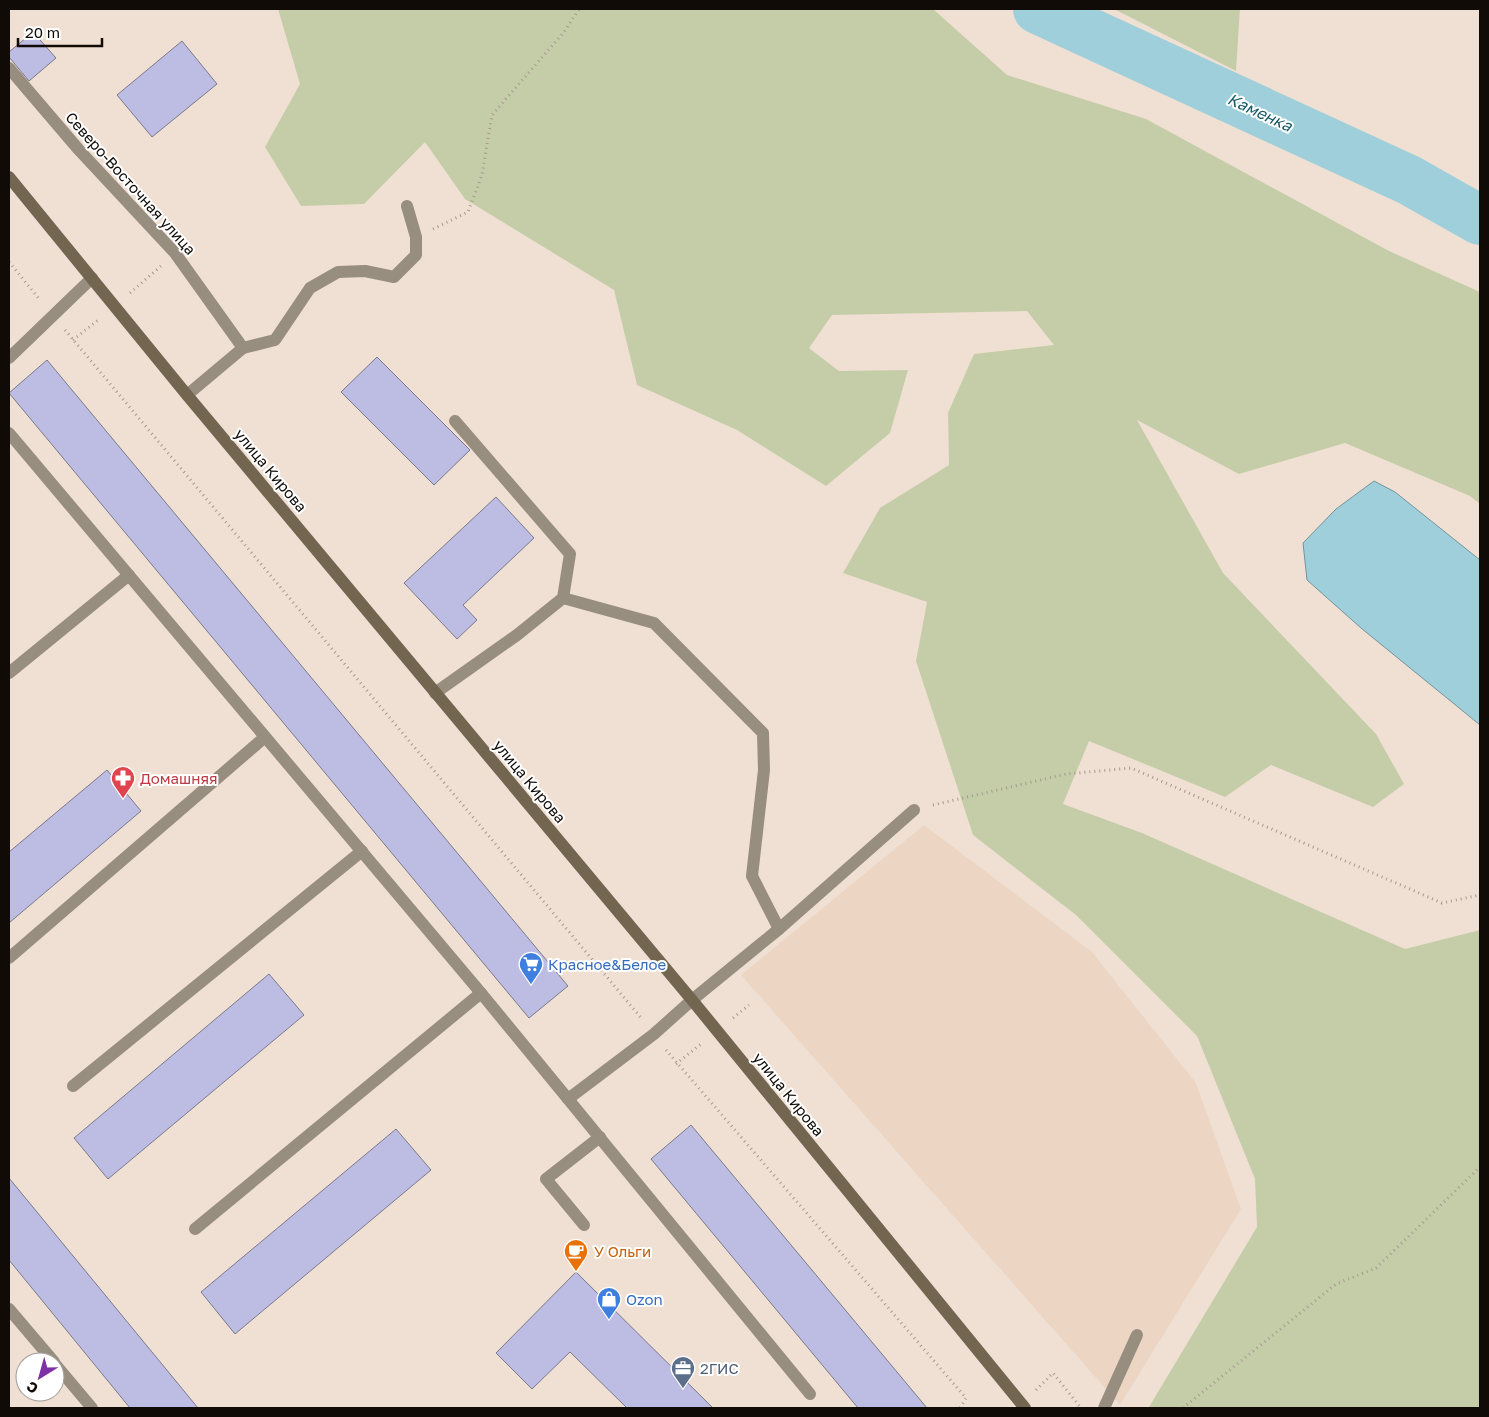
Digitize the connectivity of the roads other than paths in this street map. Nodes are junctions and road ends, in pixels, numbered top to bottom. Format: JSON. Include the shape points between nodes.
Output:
{"nodes":[{"id":1,"x":9,"y":68,"type":"edge"},
{"id":2,"x":9,"y":177,"type":"edge"},
{"id":3,"x":407,"y":206,"type":"dead end"},
{"id":4,"x":92,"y":278,"type":"junction"},
{"id":5,"x":242,"y":348,"type":"junction"},
{"id":6,"x":9,"y":358,"type":"edge"},
{"id":7,"x":187,"y":395,"type":"junction"},
{"id":8,"x":455,"y":422,"type":"dead end"},
{"id":9,"x":9,"y":433,"type":"edge"},
{"id":10,"x":129,"y":575,"type":"junction"},
{"id":11,"x":563,"y":598,"type":"junction"},
{"id":12,"x":9,"y":673,"type":"edge"},
{"id":13,"x":435,"y":693,"type":"junction"},
{"id":14,"x":265,"y":737,"type":"junction"},
{"id":15,"x":914,"y":810,"type":"road end"},
{"id":16,"x":362,"y":851,"type":"junction"},
{"id":17,"x":779,"y":929,"type":"junction"},
{"id":18,"x":9,"y":958,"type":"edge"},
{"id":19,"x":481,"y":993,"type":"junction"},
{"id":20,"x":692,"y":1000,"type":"junction"},
{"id":21,"x":73,"y":1086,"type":"dead end"},
{"id":22,"x":568,"y":1099,"type":"junction"},
{"id":23,"x":600,"y":1136,"type":"junction"},
{"id":24,"x":584,"y":1225,"type":"dead end"},
{"id":25,"x":195,"y":1229,"type":"dead end"},
{"id":26,"x":9,"y":1308,"type":"edge"},
{"id":27,"x":1137,"y":1334,"type":"dead end"},
{"id":28,"x":45,"y":1352,"type":"edge"},
{"id":29,"x":65,"y":1376,"type":"edge"},
{"id":30,"x":810,"y":1394,"type":"dead end"},
{"id":31,"x":92,"y":1408,"type":"edge"},
{"id":32,"x":1025,"y":1408,"type":"edge"},
{"id":33,"x":1104,"y":1408,"type":"edge"}],
"edges":[{"from":1,"to":5,"type":"street","name":"Северо-Восточная улица","via":[[79,150],[175,253]]},
{"from":2,"to":4,"type":"street","name":"улица Кирова"},
{"from":3,"to":5,"type":"street","via":[[416,237],[416,255],[394,277],[365,271],[338,272],[310,288],[275,340]]},
{"from":4,"to":6,"type":"street"},
{"from":4,"to":7,"type":"street","name":"улица Кирова"},
{"from":5,"to":7,"type":"street"},
{"from":7,"to":13,"type":"street","name":"улица Кирова"},
{"from":8,"to":11,"type":"street","via":[[570,554]]},
{"from":9,"to":10,"type":"street"},
{"from":10,"to":12,"type":"street"},
{"from":10,"to":14,"type":"street"},
{"from":11,"to":13,"type":"street"},
{"from":11,"to":17,"type":"street","via":[[654,623],[763,733],[764,770],[752,876]]},
{"from":13,"to":20,"type":"street","name":"улица Кирова"},
{"from":14,"to":16,"type":"street"},
{"from":14,"to":18,"type":"street"},
{"from":15,"to":17,"type":"street"},
{"from":16,"to":19,"type":"street"},
{"from":16,"to":21,"type":"street"},
{"from":17,"to":20,"type":"street"},
{"from":19,"to":22,"type":"street"},
{"from":19,"to":25,"type":"street"},
{"from":20,"to":22,"type":"street","via":[[654,1034]]},
{"from":20,"to":32,"type":"street","name":"улица Кирова"},
{"from":22,"to":23,"type":"street"},
{"from":23,"to":24,"type":"street","via":[[546,1180]]},
{"from":23,"to":30,"type":"street"},
{"from":26,"to":28,"type":"street"},
{"from":27,"to":33,"type":"street"},
{"from":29,"to":31,"type":"street"}]}
